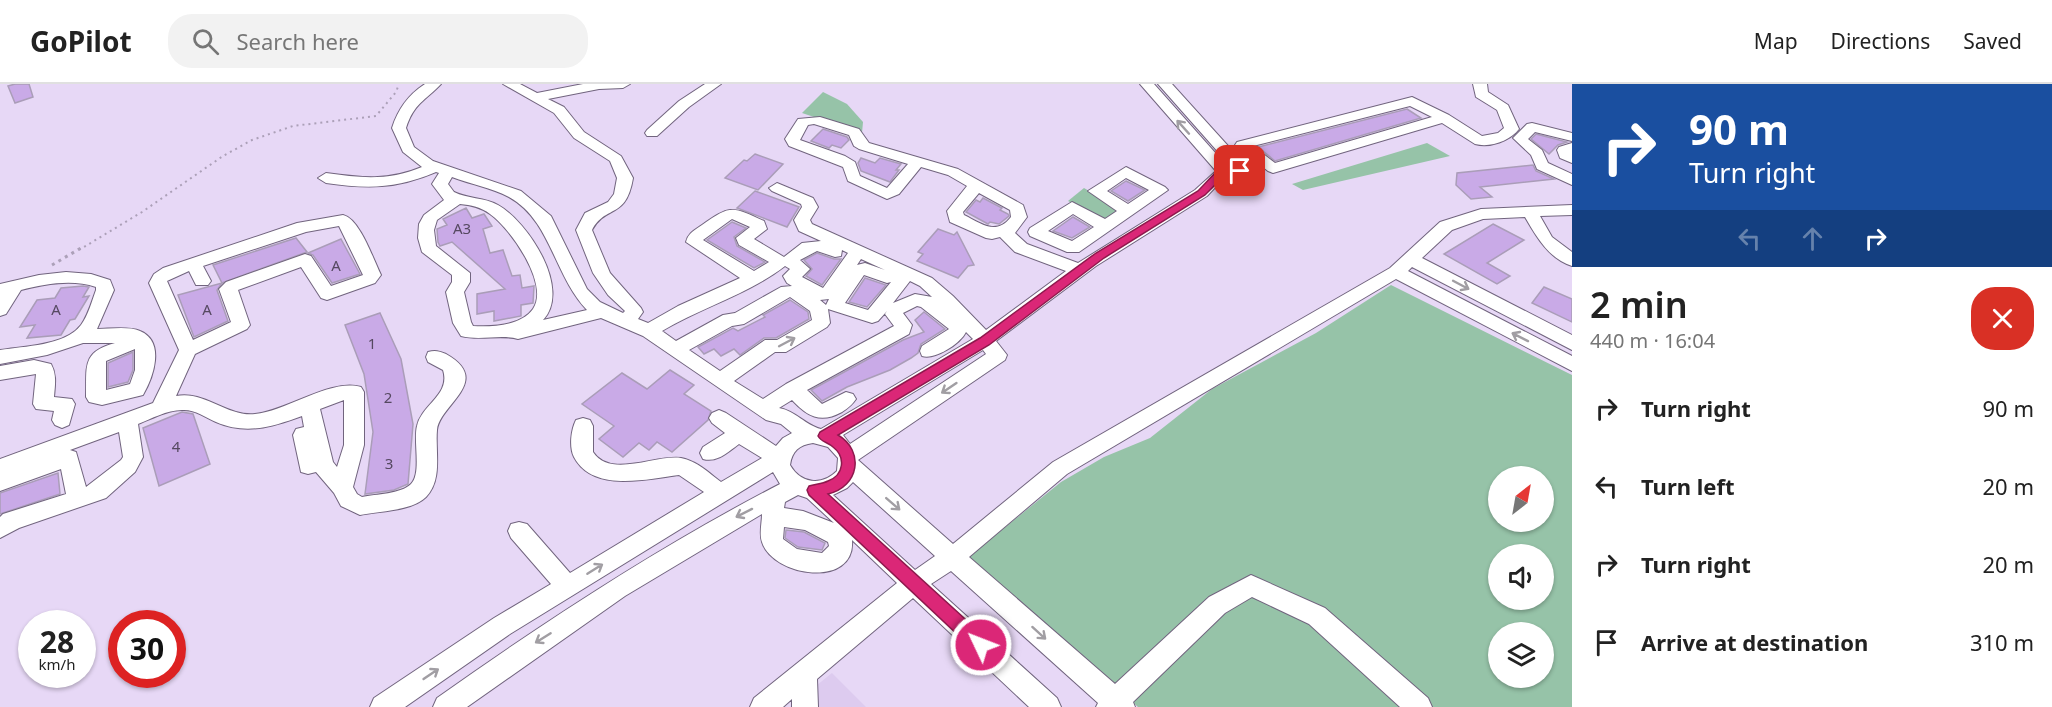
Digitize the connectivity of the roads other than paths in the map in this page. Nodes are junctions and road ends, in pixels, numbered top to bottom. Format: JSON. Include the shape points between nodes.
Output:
{"nodes":[{"id":1,"x":434,"y":84,"type":"edge"},
{"id":2,"x":510,"y":84,"type":"edge"},
{"id":3,"x":623,"y":84,"type":"edge"},
{"id":4,"x":714,"y":84,"type":"edge"},
{"id":5,"x":1147,"y":84,"type":"edge"},
{"id":6,"x":1165,"y":84,"type":"edge"},
{"id":7,"x":1480,"y":84,"type":"edge"},
{"id":8,"x":535,"y":97,"type":"junction"},
{"id":9,"x":1444,"y":118,"type":"junction"},
{"id":10,"x":1335,"y":120,"type":"junction"},
{"id":11,"x":652,"y":133,"type":"dead end"},
{"id":12,"x":1572,"y":137,"type":"edge"},
{"id":13,"x":858,"y":141,"type":"junction"},
{"id":14,"x":1368,"y":141,"type":"junction"},
{"id":15,"x":1572,"y":147,"type":"edge"},
{"id":16,"x":840,"y":159,"type":"junction"},
{"id":17,"x":1572,"y":159,"type":"edge"},
{"id":18,"x":918,"y":161,"type":"junction"},
{"id":19,"x":441,"y":169,"type":"junction"},
{"id":20,"x":1227,"y":173,"type":"junction"},
{"id":21,"x":326,"y":178,"type":"dead end"},
{"id":22,"x":1572,"y":180,"type":"edge"},
{"id":23,"x":976,"y":186,"type":"junction"},
{"id":24,"x":777,"y":188,"type":"dead end"},
{"id":25,"x":455,"y":200,"type":"junction"},
{"id":26,"x":1572,"y":210,"type":"edge"},
{"id":27,"x":1530,"y":212,"type":"junction"},
{"id":28,"x":1105,"y":226,"type":"junction"},
{"id":29,"x":303,"y":227,"type":"junction"},
{"id":30,"x":1142,"y":228,"type":"junction"},
{"id":31,"x":1007,"y":230,"type":"junction"},
{"id":32,"x":312,"y":243,"type":"dead end"},
{"id":33,"x":1079,"y":244,"type":"junction"},
{"id":34,"x":1572,"y":260,"type":"edge"},
{"id":35,"x":1090,"y":263,"type":"junction"},
{"id":36,"x":194,"y":265,"type":"junction"},
{"id":37,"x":1402,"y":265,"type":"junction"},
{"id":38,"x":754,"y":279,"type":"junction"},
{"id":39,"x":202,"y":281,"type":"dead end"},
{"id":40,"x":8,"y":288,"type":"edge"},
{"id":41,"x":1495,"y":303,"type":"junction"},
{"id":42,"x":0,"y":310,"type":"edge"},
{"id":43,"x":602,"y":312,"type":"junction"},
{"id":44,"x":1479,"y":316,"type":"junction"},
{"id":45,"x":625,"y":322,"type":"junction"},
{"id":46,"x":649,"y":331,"type":"junction"},
{"id":47,"x":80,"y":336,"type":"junction"},
{"id":48,"x":503,"y":336,"type":"dead end"},
{"id":49,"x":1572,"y":343,"type":"edge"},
{"id":50,"x":128,"y":346,"type":"dead end"},
{"id":51,"x":680,"y":346,"type":"junction"},
{"id":52,"x":991,"y":348,"type":"junction"},
{"id":53,"x":188,"y":350,"type":"junction"},
{"id":54,"x":929,"y":351,"type":"dead end"},
{"id":55,"x":0,"y":357,"type":"edge"},
{"id":56,"x":435,"y":357,"type":"dead end"},
{"id":57,"x":1572,"y":364,"type":"edge"},
{"id":58,"x":0,"y":373,"type":"edge"},
{"id":59,"x":724,"y":377,"type":"junction"},
{"id":60,"x":793,"y":389,"type":"junction"},
{"id":61,"x":846,"y":399,"type":"dead end"},
{"id":62,"x":303,"y":407,"type":"junction"},
{"id":63,"x":160,"y":408,"type":"junction"},
{"id":64,"x":769,"y":412,"type":"junction"},
{"id":65,"x":719,"y":418,"type":"dead end"},
{"id":66,"x":62,"y":420,"type":"dead end"},
{"id":67,"x":127,"y":420,"type":"junction"},
{"id":68,"x":583,"y":426,"type":"dead end"},
{"id":69,"x":740,"y":434,"type":"junction"},
{"id":70,"x":801,"y":442,"type":"junction"},
{"id":71,"x":710,"y":453,"type":"dead end"},
{"id":72,"x":849,"y":461,"type":"junction"},
{"id":73,"x":309,"y":466,"type":"dead end"},
{"id":74,"x":0,"y":468,"type":"edge"},
{"id":75,"x":0,"y":482,"type":"edge"},
{"id":76,"x":342,"y":487,"type":"junction"},
{"id":77,"x":805,"y":488,"type":"junction"},
{"id":78,"x":720,"y":493,"type":"junction"},
{"id":79,"x":78,"y":499,"type":"junction"},
{"id":80,"x":0,"y":529,"type":"edge"},
{"id":81,"x":519,"y":531,"type":"dead end"},
{"id":82,"x":953,"y":557,"type":"junction"},
{"id":83,"x":914,"y":583,"type":"junction"},
{"id":84,"x":567,"y":586,"type":"junction"},
{"id":85,"x":480,"y":641,"type":"junction"},
{"id":86,"x":499,"y":668,"type":"junction"},
{"id":87,"x":804,"y":673,"type":"junction"},
{"id":88,"x":1116,"y":705,"type":"edge"},
{"id":89,"x":383,"y":707,"type":"edge"},
{"id":90,"x":446,"y":707,"type":"edge"},
{"id":91,"x":763,"y":707,"type":"edge"},
{"id":92,"x":806,"y":707,"type":"edge"},
{"id":93,"x":1048,"y":707,"type":"edge"},
{"id":94,"x":1419,"y":707,"type":"edge"}],
"edges":[{"from":1,"to":19,"type":"street","via":[[414,98],[404,111],[399,128],[408,148]]},
{"from":2,"to":8,"type":"street"},
{"from":3,"to":8,"type":"street"},
{"from":4,"to":11,"type":"street"},
{"from":20,"to":5,"type":"street","one_way":true},
{"from":6,"to":20,"type":"street","via":[[1224,150]]},
{"from":7,"to":9,"type":"street","via":[[1481,94],[1505,111],[1512,129],[1508,135],[1480,141]]},
{"from":8,"to":45,"type":"street","via":[[559,110],[579,135],[616,159],[625,178],[622,195],[614,205],[591,217],[584,230],[593,260],[612,290],[632,307],[634,312]]},
{"from":9,"to":10,"type":"street","via":[[1413,101]]},
{"from":9,"to":14,"type":"street"},
{"from":10,"to":14,"type":"street"},
{"from":10,"to":14,"type":"street","via":[[1242,145],[1274,168]]},
{"from":12,"to":22,"type":"street","via":[[1532,127],[1520,138],[1539,156],[1542,166]]},
{"from":13,"to":16,"type":"street"},
{"from":13,"to":16,"type":"street","via":[[854,132],[815,120],[803,122],[792,139],[794,143]]},
{"from":13,"to":18,"type":"street"},
{"from":15,"to":17,"type":"street","via":[[1564,150]]},
{"from":16,"to":18,"type":"street","via":[[850,165],[853,178],[886,194]]},
{"from":18,"to":23,"type":"street","via":[[962,176]]},
{"from":19,"to":21,"type":"street","via":[[407,180],[372,184]]},
{"from":19,"to":25,"type":"street","via":[[444,193]]},
{"from":19,"to":43,"type":"street","via":[[515,194],[538,213],[580,292]]},
{"from":20,"to":30,"type":"street","via":[[1219,190],[1202,193]]},
{"from":23,"to":31,"type":"street","via":[[1017,208],[1019,217]]},
{"from":23,"to":31,"type":"street","via":[[954,215],[961,222],[992,234]]},
{"from":24,"to":52,"type":"street","via":[[807,201],[810,207],[802,220],[805,226],[904,278],[926,282]]},
{"from":25,"to":25,"type":"street","via":[[493,209],[507,218],[524,243],[543,273],[542,311],[532,320],[511,330],[480,334],[467,331],[455,292],[462,273],[428,248],[424,229],[429,219]]},
{"from":26,"to":27,"type":"street"},
{"from":27,"to":34,"type":"street","via":[[1546,240]]},
{"from":27,"to":37,"type":"street","via":[[1481,214],[1446,225]]},
{"from":28,"to":30,"type":"street","via":[[1125,214]]},
{"from":28,"to":33,"type":"street"},
{"from":28,"to":33,"type":"street","via":[[1072,207],[1036,232],[1073,248]]},
{"from":29,"to":32,"type":"street"},
{"from":29,"to":36,"type":"street"},
{"from":29,"to":53,"type":"street","via":[[343,220],[372,277],[327,294],[305,260],[232,286],[228,290],[241,326]]},
{"from":30,"to":35,"type":"street"},
{"from":31,"to":35,"type":"street","via":[[1021,248]]},
{"from":33,"to":35,"type":"street"},
{"from":35,"to":52,"type":"street"},
{"from":36,"to":39,"type":"street"},
{"from":36,"to":53,"type":"street","via":[[170,272],[158,284],[170,290]]},
{"from":37,"to":41,"type":"street","one_way":true},
{"from":37,"to":44,"type":"street"},
{"from":37,"to":82,"type":"street","via":[[1060,468]]},
{"from":38,"to":38,"type":"street","via":[[694,243],[695,238],[728,214],[758,225],[759,229],[744,238],[745,242],[778,263]]},
{"from":38,"to":46,"type":"street","via":[[684,310]]},
{"from":40,"to":42,"type":"street"},
{"from":40,"to":47,"type":"street","via":[[46,279],[82,277],[104,284],[105,290],[87,330]]},
{"from":41,"to":44,"type":"street"},
{"from":41,"to":49,"type":"street"},
{"from":43,"to":45,"type":"street"},
{"from":43,"to":48,"type":"street"},
{"from":57,"to":44,"type":"street","one_way":true},
{"from":45,"to":46,"type":"street"},
{"from":46,"to":51,"type":"street"},
{"from":47,"to":50,"type":"street","via":[[136,336],[145,349],[146,367],[136,390],[96,397],[100,355]]},
{"from":47,"to":55,"type":"street","via":[[69,343]]},
{"from":51,"to":59,"type":"street"},
{"from":59,"to":51,"type":"street","one_way":true,"via":[[772,345],[779,347],[821,323],[819,308],[794,291],[787,291],[738,320],[729,319]]},
{"from":52,"to":70,"type":"street"},
{"from":52,"to":72,"type":"street","one_way":true},
{"from":53,"to":63,"type":"street"},
{"from":54,"to":60,"type":"street","via":[[957,333],[958,327],[926,301],[909,301],[894,314],[903,329]]},
{"from":56,"to":76,"type":"street","via":[[451,366],[455,378],[453,390],[427,425],[426,479],[418,491],[408,497],[360,506],[349,500]]},
{"from":58,"to":66,"type":"street","via":[[45,369],[43,404],[65,404]]},
{"from":59,"to":64,"type":"street"},
{"from":60,"to":61,"type":"street","via":[[822,413]]},
{"from":60,"to":64,"type":"street"},
{"from":62,"to":63,"type":"street","via":[[245,422],[183,402]]},
{"from":62,"to":73,"type":"street"},
{"from":62,"to":76,"type":"street","via":[[323,466]]},
{"from":62,"to":76,"type":"street","via":[[354,392],[354,445]]},
{"from":63,"to":67,"type":"street"},
{"from":64,"to":70,"type":"street","via":[[774,423]]},
{"from":65,"to":69,"type":"street"},
{"from":67,"to":74,"type":"street"},
{"from":67,"to":79,"type":"street","via":[[133,457],[128,466],[98,492]]},
{"from":68,"to":78,"type":"street","via":[[583,454],[592,468],[606,473],[680,466]]},
{"from":69,"to":70,"type":"street","via":[[760,448]]},
{"from":69,"to":71,"type":"street"},
{"from":70,"to":72,"type":"street","via":[[835,440]]},
{"from":70,"to":77,"type":"street","via":[[783,473]]},
{"from":70,"to":78,"type":"street"},
{"from":72,"to":77,"type":"street","via":[[847,474],[834,486]]},
{"from":72,"to":82,"type":"street","one_way":true},
{"from":75,"to":79,"type":"street","via":[[69,458]]},
{"from":77,"to":83,"type":"street"},
{"from":77,"to":86,"type":"street","one_way":true,"via":[[774,508],[722,524]]},
{"from":84,"to":78,"type":"street","one_way":true},
{"from":79,"to":80,"type":"street","via":[[11,521]]},
{"from":81,"to":84,"type":"street"},
{"from":82,"to":83,"type":"street"},
{"from":82,"to":88,"type":"street","one_way":true},
{"from":83,"to":87,"type":"street"},
{"from":83,"to":93,"type":"street"},
{"from":84,"to":85,"type":"street"},
{"from":85,"to":86,"type":"street"},
{"from":89,"to":85,"type":"street","one_way":true},
{"from":86,"to":90,"type":"street"},
{"from":87,"to":91,"type":"street"},
{"from":87,"to":92,"type":"street"},
{"from":88,"to":94,"type":"street","via":[[1217,605],[1251,585],[1317,616]]}]}
